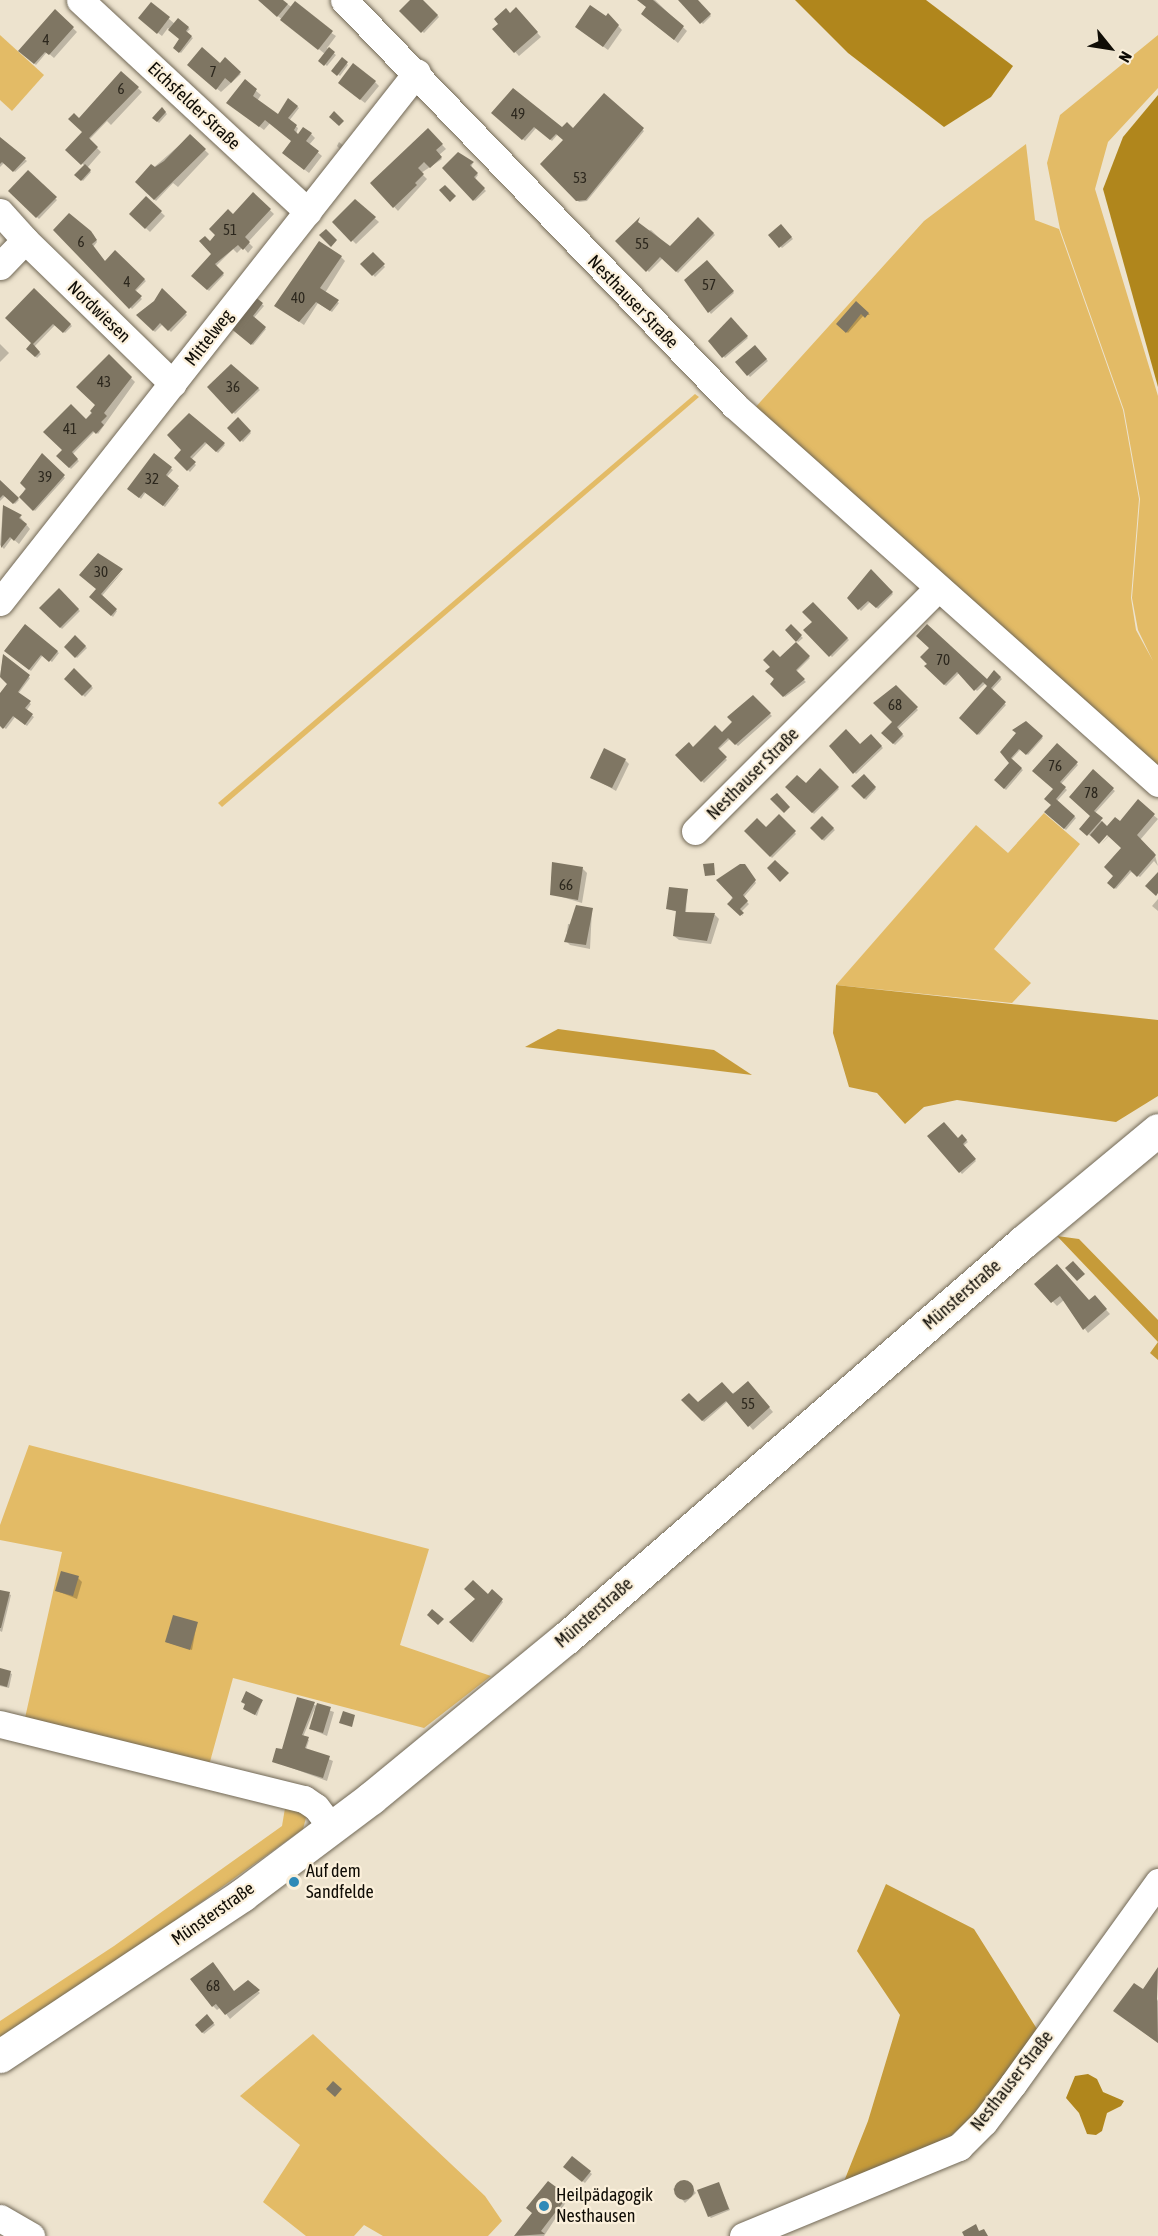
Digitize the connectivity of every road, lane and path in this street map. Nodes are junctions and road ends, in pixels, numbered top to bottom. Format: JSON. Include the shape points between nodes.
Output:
{"nodes":[{"id":1,"x":80,"y":0,"type":"edge"},
{"id":2,"x":344,"y":0,"type":"edge"},
{"id":3,"x":417,"y":72,"type":"junction"},
{"id":4,"x":0,"y":212,"type":"edge"},
{"id":5,"x":308,"y":212,"type":"junction"},
{"id":6,"x":25,"y":240,"type":"junction"},
{"id":7,"x":0,"y":266,"type":"edge"},
{"id":8,"x":172,"y":384,"type":"junction"},
{"id":9,"x":938,"y":589,"type":"junction"},
{"id":10,"x":0,"y":602,"type":"edge"},
{"id":11,"x":1158,"y":783,"type":"edge"},
{"id":12,"x":695,"y":831,"type":"dead end"},
{"id":13,"x":1158,"y":1130,"type":"edge"},
{"id":14,"x":0,"y":1724,"type":"edge"},
{"id":15,"x":331,"y":1827,"type":"junction"},
{"id":16,"x":1158,"y":1882,"type":"edge"},
{"id":17,"x":0,"y":2056,"type":"edge"},
{"id":18,"x":0,"y":2218,"type":"edge"},
{"id":19,"x":31,"y":2236,"type":"edge"},
{"id":20,"x":743,"y":2236,"type":"edge"}],
"edges":[{"from":1,"to":5,"type":"street","name":"Eichsfelder Straße"},
{"from":2,"to":3,"type":"street","name":"Nesthauser Straße"},
{"from":3,"to":5,"type":"street","name":"Mittelweg"},
{"from":3,"to":9,"type":"street","name":"Nesthauser Straße","via":[[734,405]]},
{"from":4,"to":6,"type":"street","name":"Nordwiesen"},
{"from":5,"to":8,"type":"street","name":"Mittelweg"},
{"from":6,"to":7,"type":"street"},
{"from":6,"to":8,"type":"street","name":"Nordwiesen"},
{"from":8,"to":10,"type":"street","name":"Mittelweg"},
{"from":9,"to":11,"type":"street","name":"Nesthauser Straße"},
{"from":9,"to":12,"type":"street","name":"Nesthauser Straße"},
{"from":13,"to":15,"type":"main road","name":"Münsterstraße","via":[[566,1638]]},
{"from":14,"to":15,"type":"street","via":[[304,1799],[316,1807]]},
{"from":15,"to":17,"type":"main road","name":"Münsterstraße","via":[[242,1895]]},
{"from":16,"to":20,"type":"street","name":"Nesthauser Straße","via":[[996,2107],[959,2146]]},
{"from":18,"to":19,"type":"street"}]}
